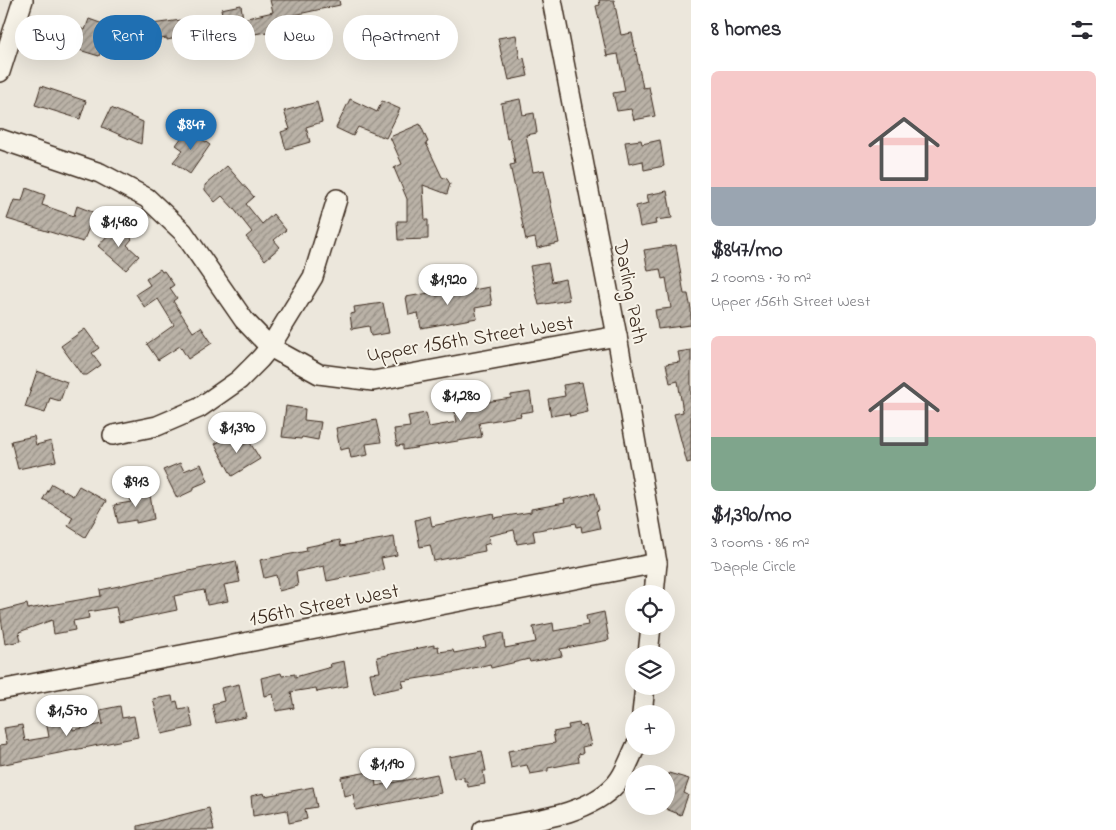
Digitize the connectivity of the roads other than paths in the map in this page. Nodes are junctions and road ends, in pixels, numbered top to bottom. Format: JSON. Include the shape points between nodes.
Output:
{"nodes":[{"id":1,"x":23,"y":0,"type":"edge"},
{"id":2,"x":552,"y":0,"type":"edge"},
{"id":3,"x":0,"y":72,"type":"edge"},
{"id":4,"x":0,"y":139,"type":"edge"},
{"id":5,"x":338,"y":199,"type":"dead end"},
{"id":6,"x":617,"y":336,"type":"junction"},
{"id":7,"x":270,"y":348,"type":"junction"},
{"id":8,"x":113,"y":435,"type":"dead end"},
{"id":9,"x":657,"y":562,"type":"junction"},
{"id":10,"x":655,"y":585,"type":"edge"},
{"id":11,"x":0,"y":690,"type":"edge"},
{"id":12,"x":632,"y":755,"type":"edge"},
{"id":13,"x":483,"y":830,"type":"edge"}],
"edges":[{"from":1,"to":3,"type":"street"},
{"from":2,"to":6,"type":"street","name":"Darling Path"},
{"from":4,"to":7,"type":"street","name":"Upper 156th Street West","via":[[100,172],[147,198],[183,232],[244,320]]},
{"from":5,"to":7,"type":"street","via":[[313,278]]},
{"from":6,"to":7,"type":"street","name":"Upper 156th Street West","via":[[373,381],[320,374]]},
{"from":6,"to":9,"type":"street","name":"Darling Path"},
{"from":7,"to":8,"type":"street","via":[[239,380],[199,408],[157,426]]},
{"from":9,"to":10,"type":"street","name":"Darling Path"},
{"from":9,"to":11,"type":"street","name":"156th Street West"},
{"from":12,"to":13,"type":"street","via":[[618,783],[598,801],[572,812]]}]}
